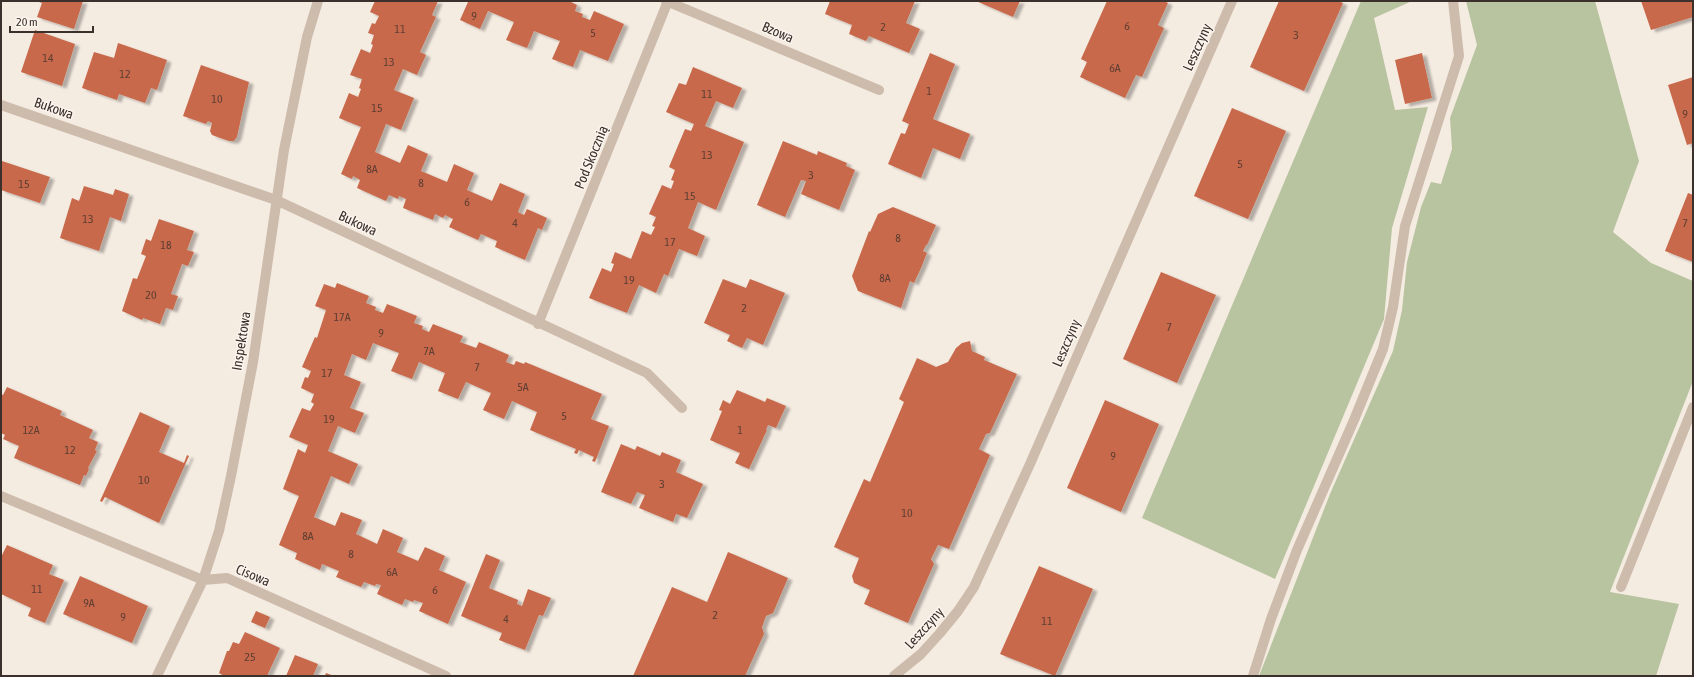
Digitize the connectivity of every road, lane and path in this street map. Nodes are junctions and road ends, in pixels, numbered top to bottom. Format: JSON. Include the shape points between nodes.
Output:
{"nodes":[{"id":1,"x":318,"y":1,"type":"edge"},
{"id":2,"x":668,"y":1,"type":"edge"},
{"id":3,"x":1232,"y":1,"type":"edge"},
{"id":4,"x":1453,"y":1,"type":"edge"},
{"id":5,"x":879,"y":90,"type":"dead end"},
{"id":6,"x":1,"y":104,"type":"edge"},
{"id":7,"x":276,"y":200,"type":"junction"},
{"id":8,"x":538,"y":324,"type":"junction"},
{"id":9,"x":1693,"y":407,"type":"edge"},
{"id":10,"x":682,"y":408,"type":"dead end"},
{"id":11,"x":1,"y":496,"type":"edge"},
{"id":12,"x":202,"y":580,"type":"junction"},
{"id":13,"x":1622,"y":587,"type":"dead end"},
{"id":14,"x":157,"y":676,"type":"edge"},
{"id":15,"x":446,"y":676,"type":"edge"},
{"id":16,"x":894,"y":676,"type":"edge"},
{"id":17,"x":1253,"y":676,"type":"edge"}],
"edges":[{"from":1,"to":7,"type":"street","name":"Inspektowa","via":[[307,37]]},
{"from":2,"to":5,"type":"street","name":"Bzowa"},
{"from":2,"to":8,"type":"street","name":"Pod Skocznią"},
{"from":3,"to":16,"type":"street","name":"Leszczyny","via":[[974,587],[958,611],[926,649]]},
{"from":4,"to":17,"type":"street","via":[[1459,56],[1406,226],[1394,307],[1383,349],[1297,550]]},
{"from":6,"to":7,"type":"street","name":"Bukowa"},
{"from":7,"to":8,"type":"street","name":"Bukowa"},
{"from":7,"to":12,"type":"street","name":"Inspektowa","via":[[253,362],[233,469],[219,531]]},
{"from":8,"to":10,"type":"street","name":"Bukowa","via":[[647,373]]},
{"from":9,"to":13,"type":"street"},
{"from":11,"to":12,"type":"street","name":"Cisowa"},
{"from":12,"to":14,"type":"street","name":"Inspektowa"},
{"from":12,"to":15,"type":"street","name":"Cisowa","via":[[227,578]]}]}
